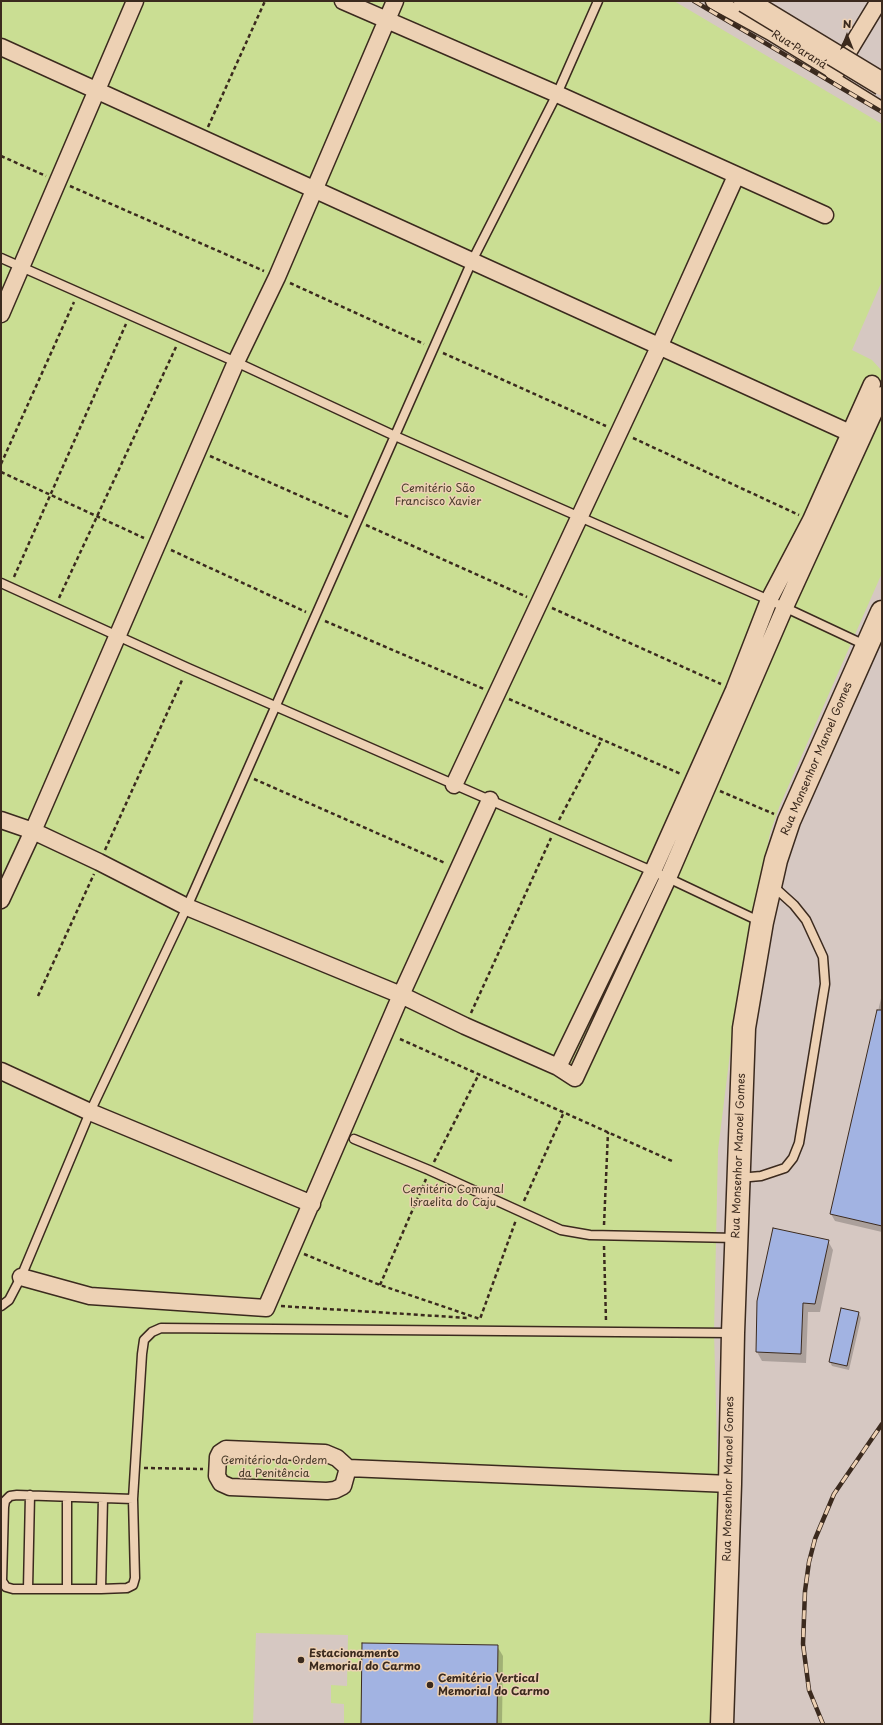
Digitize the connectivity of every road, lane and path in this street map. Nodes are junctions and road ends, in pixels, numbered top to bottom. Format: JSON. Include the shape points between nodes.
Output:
{"nodes":[{"id":1,"x":135,"y":1,"type":"edge"},
{"id":2,"x":265,"y":1,"type":"edge"},
{"id":3,"x":343,"y":1,"type":"edge"},
{"id":4,"x":395,"y":1,"type":"edge"},
{"id":5,"x":598,"y":1,"type":"edge"},
{"id":6,"x":708,"y":1,"type":"edge"},
{"id":7,"x":714,"y":1,"type":"edge"},
{"id":8,"x":745,"y":1,"type":"edge"},
{"id":9,"x":872,"y":3,"type":"edge"},
{"id":10,"x":386,"y":21,"type":"junction"},
{"id":11,"x":1,"y":47,"type":"edge"},
{"id":12,"x":836,"y":72,"type":"junction"},
{"id":13,"x":882,"y":84,"type":"edge"},
{"id":14,"x":96,"y":92,"type":"junction"},
{"id":15,"x":556,"y":94,"type":"junction"},
{"id":16,"x":882,"y":101,"type":"edge"},
{"id":17,"x":882,"y":106,"type":"edge"},
{"id":18,"x":202,"y":140,"type":"junction"},
{"id":19,"x":1,"y":156,"type":"edge"},
{"id":20,"x":736,"y":176,"type":"junction"},
{"id":21,"x":58,"y":181,"type":"junction"},
{"id":22,"x":314,"y":191,"type":"junction"},
{"id":23,"x":825,"y":215,"type":"dead end"},
{"id":24,"x":1,"y":258,"type":"edge"},
{"id":25,"x":472,"y":261,"type":"junction"},
{"id":26,"x":21,"y":267,"type":"junction"},
{"id":27,"x":276,"y":277,"type":"junction"},
{"id":28,"x":79,"y":291,"type":"junction"},
{"id":29,"x":1,"y":314,"type":"edge"},
{"id":30,"x":130,"y":315,"type":"junction"},
{"id":31,"x":180,"y":337,"type":"junction"},
{"id":32,"x":659,"y":347,"type":"junction"},
{"id":33,"x":435,"y":349,"type":"junction"},
{"id":34,"x":236,"y":362,"type":"junction"},
{"id":35,"x":877,"y":390,"type":"edge"},
{"id":36,"x":619,"y":432,"type":"junction"},
{"id":37,"x":850,"y":433,"type":"junction"},
{"id":38,"x":395,"y":436,"type":"junction"},
{"id":39,"x":199,"y":451,"type":"junction"},
{"id":40,"x":1,"y":464,"type":"edge"},
{"id":41,"x":1,"y":472,"type":"edge"},
{"id":42,"x":50,"y":495,"type":"junction"},
{"id":43,"x":97,"y":516,"type":"junction"},
{"id":44,"x":579,"y":517,"type":"junction"},
{"id":45,"x":811,"y":520,"type":"junction"},
{"id":46,"x":358,"y":521,"type":"junction"},
{"id":47,"x":158,"y":544,"type":"junction"},
{"id":48,"x":1,"y":583,"type":"edge"},
{"id":49,"x":10,"y":587,"type":"junction"},
{"id":50,"x":769,"y":600,"type":"junction"},
{"id":51,"x":540,"y":602,"type":"junction"},
{"id":52,"x":55,"y":607,"type":"junction"},
{"id":53,"x":785,"y":607,"type":"junction"},
{"id":54,"x":882,"y":612,"type":"edge"},
{"id":55,"x":315,"y":616,"type":"junction"},
{"id":56,"x":118,"y":636,"type":"junction"},
{"id":57,"x":867,"y":646,"type":"junction"},
{"id":58,"x":188,"y":668,"type":"junction"},
{"id":59,"x":734,"y":690,"type":"junction"},
{"id":60,"x":496,"y":694,"type":"junction"},
{"id":61,"x":276,"y":706,"type":"junction"},
{"id":62,"x":602,"y":739,"type":"junction"},
{"id":63,"x":244,"y":775,"type":"junction"},
{"id":64,"x":701,"y":782,"type":"junction"},
{"id":65,"x":454,"y":785,"type":"junction"},
{"id":66,"x":490,"y":800,"type":"junction"},
{"id":67,"x":1,"y":820,"type":"edge"},
{"id":68,"x":789,"y":820,"type":"junction"},
{"id":69,"x":555,"y":829,"type":"junction"},
{"id":70,"x":33,"y":832,"type":"junction"},
{"id":71,"x":99,"y":862,"type":"junction"},
{"id":72,"x":458,"y":868,"type":"junction"},
{"id":73,"x":653,"y":871,"type":"junction"},
{"id":74,"x":668,"y":878,"type":"junction"},
{"id":75,"x":770,"y":883,"type":"junction"},
{"id":76,"x":1,"y":900,"type":"edge"},
{"id":77,"x":187,"y":907,"type":"junction"},
{"id":78,"x":762,"y":922,"type":"junction"},
{"id":79,"x":400,"y":995,"type":"junction"},
{"id":80,"x":38,"y":996,"type":"dead end"},
{"id":81,"x":465,"y":1026,"type":"junction"},
{"id":82,"x":400,"y":1038,"type":"dead end"},
{"id":83,"x":558,"y":1067,"type":"junction"},
{"id":84,"x":1,"y":1071,"type":"edge"},
{"id":85,"x":479,"y":1074,"type":"junction"},
{"id":86,"x":90,"y":1112,"type":"junction"},
{"id":87,"x":564,"y":1112,"type":"junction"},
{"id":88,"x":608,"y":1132,"type":"junction"},
{"id":89,"x":354,"y":1139,"type":"dead end"},
{"id":90,"x":672,"y":1161,"type":"dead end"},
{"id":91,"x":429,"y":1170,"type":"junction"},
{"id":92,"x":738,"y":1178,"type":"junction"},
{"id":93,"x":312,"y":1204,"type":"junction"},
{"id":94,"x":518,"y":1212,"type":"junction"},
{"id":95,"x":603,"y":1236,"type":"junction"},
{"id":96,"x":737,"y":1238,"type":"junction"},
{"id":97,"x":304,"y":1254,"type":"dead end"},
{"id":98,"x":21,"y":1277,"type":"junction"},
{"id":99,"x":380,"y":1285,"type":"junction"},
{"id":100,"x":1,"y":1306,"type":"edge"},
{"id":101,"x":281,"y":1306,"type":"dead end"},
{"id":102,"x":480,"y":1319,"type":"junction"},
{"id":103,"x":488,"y":1319,"type":"dead end"},
{"id":104,"x":599,"y":1323,"type":"dead end"},
{"id":105,"x":733,"y":1333,"type":"junction"},
{"id":106,"x":135,"y":1468,"type":"junction"},
{"id":107,"x":348,"y":1468,"type":"junction"},
{"id":108,"x":218,"y":1469,"type":"junction"},
{"id":109,"x":730,"y":1484,"type":"junction"},
{"id":110,"x":30,"y":1495,"type":"junction"},
{"id":111,"x":67,"y":1497,"type":"junction"},
{"id":112,"x":103,"y":1498,"type":"junction"},
{"id":113,"x":133,"y":1499,"type":"junction"},
{"id":114,"x":28,"y":1589,"type":"junction"},
{"id":115,"x":67,"y":1589,"type":"junction"},
{"id":116,"x":101,"y":1589,"type":"junction"},
{"id":117,"x":722,"y":1724,"type":"edge"}],
"edges":[{"from":1,"to":14,"type":"street"},
{"from":2,"to":18,"type":"path"},
{"from":3,"to":10,"type":"street"},
{"from":4,"to":10,"type":"street"},
{"from":5,"to":15,"type":"lane"},
{"from":6,"to":17,"type":"lane"},
{"from":7,"to":12,"type":"street","name":"Rua Paraná"},
{"from":8,"to":13,"type":"main road","bridge":true},
{"from":9,"to":12,"type":"street"},
{"from":10,"to":15,"type":"street"},
{"from":10,"to":22,"type":"street"},
{"from":11,"to":14,"type":"street"},
{"from":12,"to":16,"type":"lane","name":"Rua Paraná"},
{"from":14,"to":18,"type":"street"},
{"from":14,"to":21,"type":"street"},
{"from":15,"to":20,"type":"street"},
{"from":15,"to":25,"type":"lane"},
{"from":18,"to":22,"type":"street"},
{"from":19,"to":21,"type":"path"},
{"from":20,"to":23,"type":"street"},
{"from":20,"to":32,"type":"street"},
{"from":21,"to":26,"type":"street"},
{"from":21,"to":27,"type":"path"},
{"from":22,"to":25,"type":"street"},
{"from":22,"to":27,"type":"street"},
{"from":24,"to":26,"type":"lane"},
{"from":25,"to":32,"type":"street"},
{"from":25,"to":33,"type":"lane"},
{"from":26,"to":28,"type":"lane"},
{"from":26,"to":29,"type":"street"},
{"from":27,"to":33,"type":"path"},
{"from":27,"to":34,"type":"street"},
{"from":28,"to":30,"type":"lane"},
{"from":28,"to":40,"type":"path"},
{"from":30,"to":31,"type":"lane"},
{"from":30,"to":42,"type":"path"},
{"from":31,"to":34,"type":"lane"},
{"from":31,"to":43,"type":"path"},
{"from":32,"to":36,"type":"street"},
{"from":32,"to":37,"type":"street"},
{"from":33,"to":36,"type":"path"},
{"from":33,"to":38,"type":"lane"},
{"from":34,"to":38,"type":"lane"},
{"from":34,"to":39,"type":"street"},
{"from":35,"to":37,"type":"street"},
{"from":35,"to":53,"type":"street","via":[[821,532]]},
{"from":36,"to":44,"type":"street"},
{"from":36,"to":45,"type":"path"},
{"from":37,"to":45,"type":"street"},
{"from":38,"to":44,"type":"lane"},
{"from":38,"to":46,"type":"lane"},
{"from":39,"to":46,"type":"path"},
{"from":39,"to":47,"type":"street"},
{"from":41,"to":42,"type":"path"},
{"from":42,"to":43,"type":"path"},
{"from":42,"to":49,"type":"path"},
{"from":43,"to":47,"type":"path"},
{"from":43,"to":52,"type":"path"},
{"from":44,"to":50,"type":"lane"},
{"from":44,"to":51,"type":"street"},
{"from":45,"to":50,"type":"street"},
{"from":46,"to":51,"type":"path"},
{"from":46,"to":55,"type":"lane"},
{"from":47,"to":55,"type":"path"},
{"from":47,"to":56,"type":"street"},
{"from":48,"to":49,"type":"lane"},
{"from":49,"to":52,"type":"lane"},
{"from":50,"to":53,"type":"lane"},
{"from":50,"to":59,"type":"street"},
{"from":51,"to":59,"type":"path"},
{"from":51,"to":60,"type":"street"},
{"from":52,"to":56,"type":"lane"},
{"from":53,"to":57,"type":"lane"},
{"from":53,"to":64,"type":"street"},
{"from":54,"to":57,"type":"main road","name":"Rua Monsenhor Manoel Gomes"},
{"from":55,"to":60,"type":"path"},
{"from":55,"to":61,"type":"lane"},
{"from":56,"to":58,"type":"lane"},
{"from":56,"to":70,"type":"street"},
{"from":57,"to":68,"type":"main road","name":"Rua Monsenhor Manoel Gomes"},
{"from":58,"to":61,"type":"lane"},
{"from":58,"to":71,"type":"path"},
{"from":59,"to":64,"type":"street"},
{"from":60,"to":62,"type":"path"},
{"from":60,"to":65,"type":"street"},
{"from":61,"to":63,"type":"lane"},
{"from":61,"to":65,"type":"lane"},
{"from":62,"to":64,"type":"path"},
{"from":62,"to":69,"type":"path"},
{"from":63,"to":72,"type":"path"},
{"from":63,"to":77,"type":"lane"},
{"from":64,"to":68,"type":"path"},
{"from":64,"to":73,"type":"street"},
{"from":64,"to":74,"type":"street"},
{"from":65,"to":66,"type":"lane"},
{"from":66,"to":69,"type":"lane"},
{"from":66,"to":72,"type":"street"},
{"from":67,"to":70,"type":"street"},
{"from":68,"to":75,"type":"main road","name":"Rua Monsenhor Manoel Gomes"},
{"from":69,"to":73,"type":"lane"},
{"from":69,"to":81,"type":"path"},
{"from":70,"to":71,"type":"street"},
{"from":70,"to":76,"type":"street"},
{"from":71,"to":77,"type":"street"},
{"from":71,"to":80,"type":"path"},
{"from":72,"to":79,"type":"street"},
{"from":73,"to":74,"type":"lane"},
{"from":73,"to":83,"type":"street"},
{"from":74,"to":78,"type":"lane"},
{"from":74,"to":83,"type":"street","via":[[575,1078]]},
{"from":75,"to":78,"type":"main road","name":"Rua Monsenhor Manoel Gomes"},
{"from":75,"to":92,"type":"lane","via":[[806,920],[823,957],[826,984],[800,1143],[793,1158],[784,1168],[761,1176]]},
{"from":77,"to":79,"type":"street"},
{"from":77,"to":86,"type":"lane"},
{"from":78,"to":92,"type":"main road","name":"Rua Monsenhor Manoel Gomes","via":[[744,1028]]},
{"from":79,"to":81,"type":"street"},
{"from":79,"to":93,"type":"street"},
{"from":81,"to":83,"type":"street"},
{"from":82,"to":85,"type":"path"},
{"from":84,"to":86,"type":"street"},
{"from":85,"to":87,"type":"path"},
{"from":85,"to":91,"type":"path"},
{"from":86,"to":93,"type":"street"},
{"from":86,"to":98,"type":"lane"},
{"from":87,"to":88,"type":"path"},
{"from":87,"to":94,"type":"path"},
{"from":88,"to":90,"type":"path"},
{"from":88,"to":95,"type":"path"},
{"from":89,"to":91,"type":"lane"},
{"from":91,"to":94,"type":"lane"},
{"from":91,"to":99,"type":"path"},
{"from":92,"to":96,"type":"main road","name":"Rua Monsenhor Manoel Gomes"},
{"from":93,"to":98,"type":"street","via":[[266,1308],[90,1296]]},
{"from":94,"to":95,"type":"lane","via":[[561,1230]]},
{"from":94,"to":102,"type":"path"},
{"from":95,"to":96,"type":"lane"},
{"from":95,"to":104,"type":"path","via":[[606,1324]]},
{"from":96,"to":105,"type":"main road","name":"Rua Monsenhor Manoel Gomes"},
{"from":97,"to":99,"type":"path"},
{"from":98,"to":100,"type":"lane","via":[[9,1300]]},
{"from":99,"to":102,"type":"path"},
{"from":101,"to":102,"type":"path"},
{"from":102,"to":103,"type":"path"},
{"from":105,"to":106,"type":"lane","via":[[161,1328],[144,1340]]},
{"from":105,"to":109,"type":"main road","name":"Rua Monsenhor Manoel Gomes"},
{"from":106,"to":108,"type":"path"},
{"from":106,"to":113,"type":"lane"},
{"from":107,"to":108,"type":"street","via":[[337,1458],[325,1453],[226,1449],[220,1453]]},
{"from":107,"to":108,"type":"street","via":[[343,1486],[327,1492],[230,1487],[219,1481]]},
{"from":107,"to":109,"type":"street"},
{"from":109,"to":117,"type":"main road","name":"Rua Monsenhor Manoel Gomes"},
{"from":110,"to":111,"type":"lane"},
{"from":110,"to":114,"type":"lane"},
{"from":110,"to":114,"type":"lane","via":[[10,1496],[5,1501],[3,1520],[2,1581],[6,1587]]},
{"from":111,"to":112,"type":"lane"},
{"from":111,"to":115,"type":"lane"},
{"from":112,"to":113,"type":"lane"},
{"from":112,"to":116,"type":"lane"},
{"from":113,"to":116,"type":"lane","via":[[133,1585],[127,1588]]},
{"from":114,"to":115,"type":"lane"},
{"from":115,"to":116,"type":"lane"}]}
